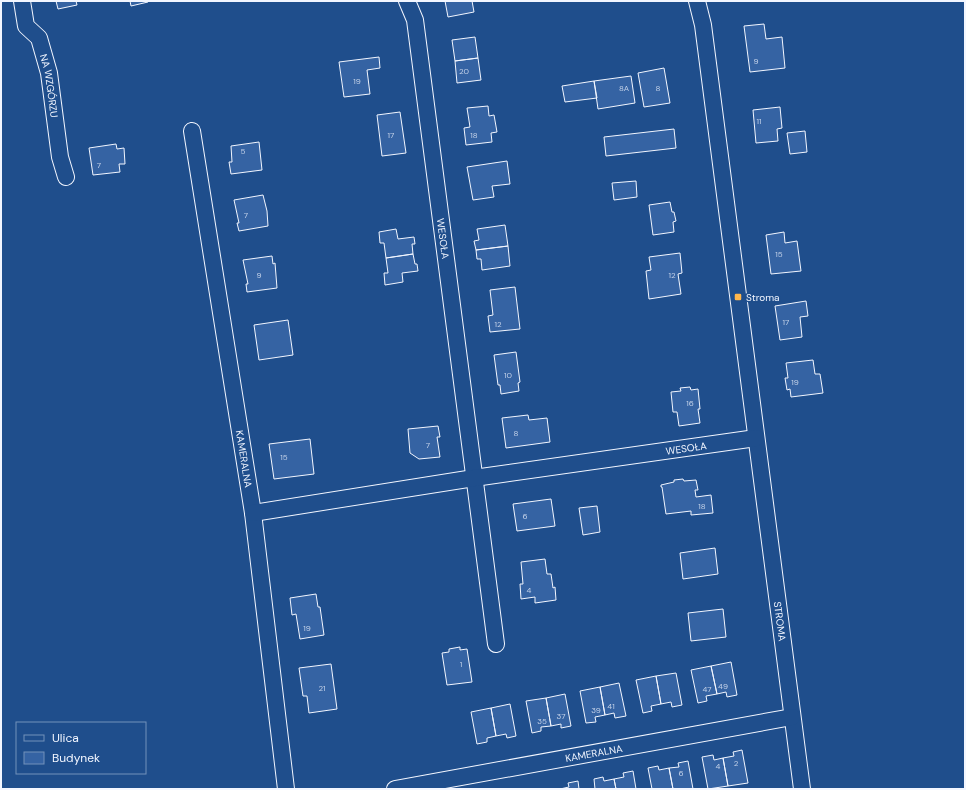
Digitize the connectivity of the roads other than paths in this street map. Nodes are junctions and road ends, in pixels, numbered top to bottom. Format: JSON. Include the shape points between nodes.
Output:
{"nodes":[{"id":1,"x":22,"y":1,"type":"edge"},
{"id":2,"x":407,"y":1,"type":"edge"},
{"id":3,"x":697,"y":1,"type":"edge"},
{"id":4,"x":192,"y":131,"type":"dead end"},
{"id":5,"x":66,"y":177,"type":"dead end"},
{"id":6,"x":756,"y":438,"type":"junction"},
{"id":7,"x":474,"y":478,"type":"junction"},
{"id":8,"x":253,"y":513,"type":"junction"},
{"id":9,"x":496,"y":644,"type":"dead end"},
{"id":10,"x":792,"y":717,"type":"junction"},
{"id":11,"x":286,"y":789,"type":"edge"},
{"id":12,"x":395,"y":789,"type":"edge"},
{"id":13,"x":802,"y":789,"type":"edge"}],
"edges":[{"from":1,"to":5,"type":"street","name":"NA WZGÓRZU","via":[[26,26],[39,38],[49,73],[60,157]]},
{"from":2,"to":7,"type":"street","name":"WESOŁA","via":[[415,20]]},
{"from":3,"to":6,"type":"street","name":"STROMA","via":[[703,25]]},
{"from":4,"to":8,"type":"street","name":"KAMERALNA"},
{"from":6,"to":7,"type":"street","name":"WESOŁA"},
{"from":6,"to":10,"type":"street","name":"STROMA"},
{"from":7,"to":8,"type":"street","name":"WESOŁA"},
{"from":7,"to":9,"type":"street","name":"WESOŁA"},
{"from":8,"to":11,"type":"street","name":"KAMERALNA"},
{"from":10,"to":12,"type":"street","name":"KAMERALNA"},
{"from":10,"to":13,"type":"street","name":"STROMA"}]}
